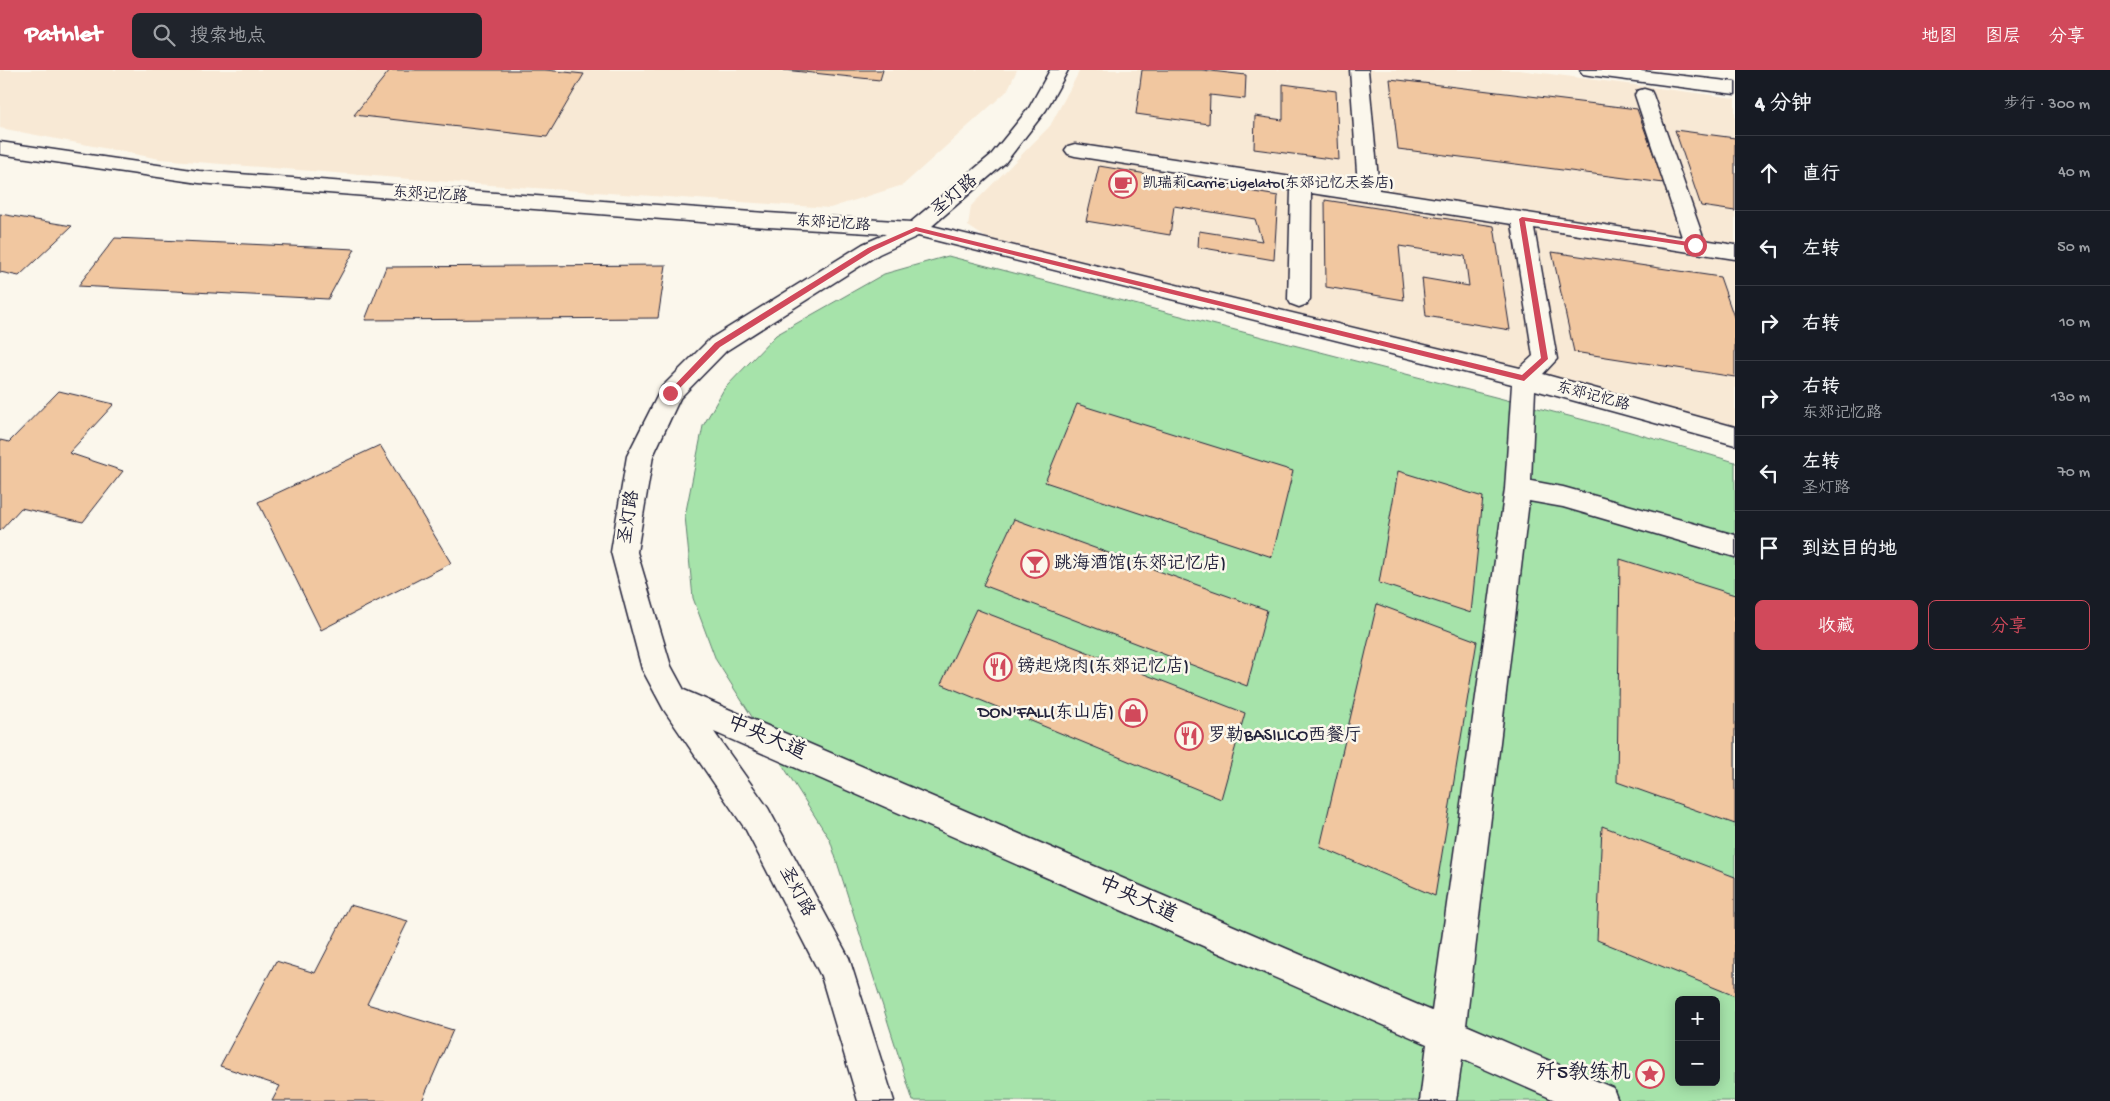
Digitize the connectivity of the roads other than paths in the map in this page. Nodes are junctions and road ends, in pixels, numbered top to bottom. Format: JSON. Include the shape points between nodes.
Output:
{"nodes":[{"id":1,"x":1059,"y":70,"type":"edge"},
{"id":2,"x":1359,"y":70,"type":"edge"},
{"id":3,"x":1590,"y":70,"type":"edge"},
{"id":4,"x":1735,"y":88,"type":"edge"},
{"id":5,"x":1644,"y":95,"type":"dead end"},
{"id":6,"x":0,"y":148,"type":"edge"},
{"id":7,"x":1075,"y":150,"type":"dead end"},
{"id":8,"x":1301,"y":185,"type":"junction"},
{"id":9,"x":1370,"y":196,"type":"junction"},
{"id":10,"x":1522,"y":219,"type":"junction"},
{"id":11,"x":916,"y":229,"type":"junction"},
{"id":12,"x":1695,"y":245,"type":"junction"},
{"id":13,"x":1735,"y":252,"type":"edge"},
{"id":14,"x":1299,"y":299,"type":"dead end"},
{"id":15,"x":1524,"y":378,"type":"junction"},
{"id":16,"x":1735,"y":436,"type":"edge"},
{"id":17,"x":1518,"y":489,"type":"junction"},
{"id":18,"x":1735,"y":546,"type":"edge"},
{"id":19,"x":674,"y":700,"type":"junction"},
{"id":20,"x":1447,"y":1034,"type":"junction"},
{"id":21,"x":876,"y":1101,"type":"edge"},
{"id":22,"x":1438,"y":1101,"type":"edge"},
{"id":23,"x":1600,"y":1101,"type":"edge"}],
"edges":[{"from":1,"to":11,"type":"street","name":"圣灯路","via":[[1037,110],[998,159]]},
{"from":2,"to":9,"type":"street"},
{"from":3,"to":4,"type":"street"},
{"from":5,"to":12,"type":"street"},
{"from":6,"to":11,"type":"street","name":"东郊记忆路","via":[[200,178]]},
{"from":7,"to":8,"type":"street"},
{"from":8,"to":9,"type":"street"},
{"from":8,"to":14,"type":"street"},
{"from":9,"to":10,"type":"street"},
{"from":10,"to":12,"type":"street"},
{"from":10,"to":15,"type":"street","via":[[1545,359]]},
{"from":11,"to":15,"type":"street","name":"东郊记忆路"},
{"from":11,"to":19,"type":"street","name":"圣灯路","via":[[871,250],[718,345],[670,393],[640,456],[624,552],[657,669]]},
{"from":12,"to":13,"type":"street"},
{"from":15,"to":16,"type":"street","name":"东郊记忆路"},
{"from":15,"to":17,"type":"street"},
{"from":17,"to":18,"type":"street","via":[[1563,497]]},
{"from":17,"to":20,"type":"street"},
{"from":19,"to":20,"type":"street","name":"中央大道"},
{"from":19,"to":21,"type":"street","name":"圣灯路","via":[[757,819],[837,970]]},
{"from":20,"to":22,"type":"street"},
{"from":20,"to":23,"type":"street","name":"中央大道"}]}
